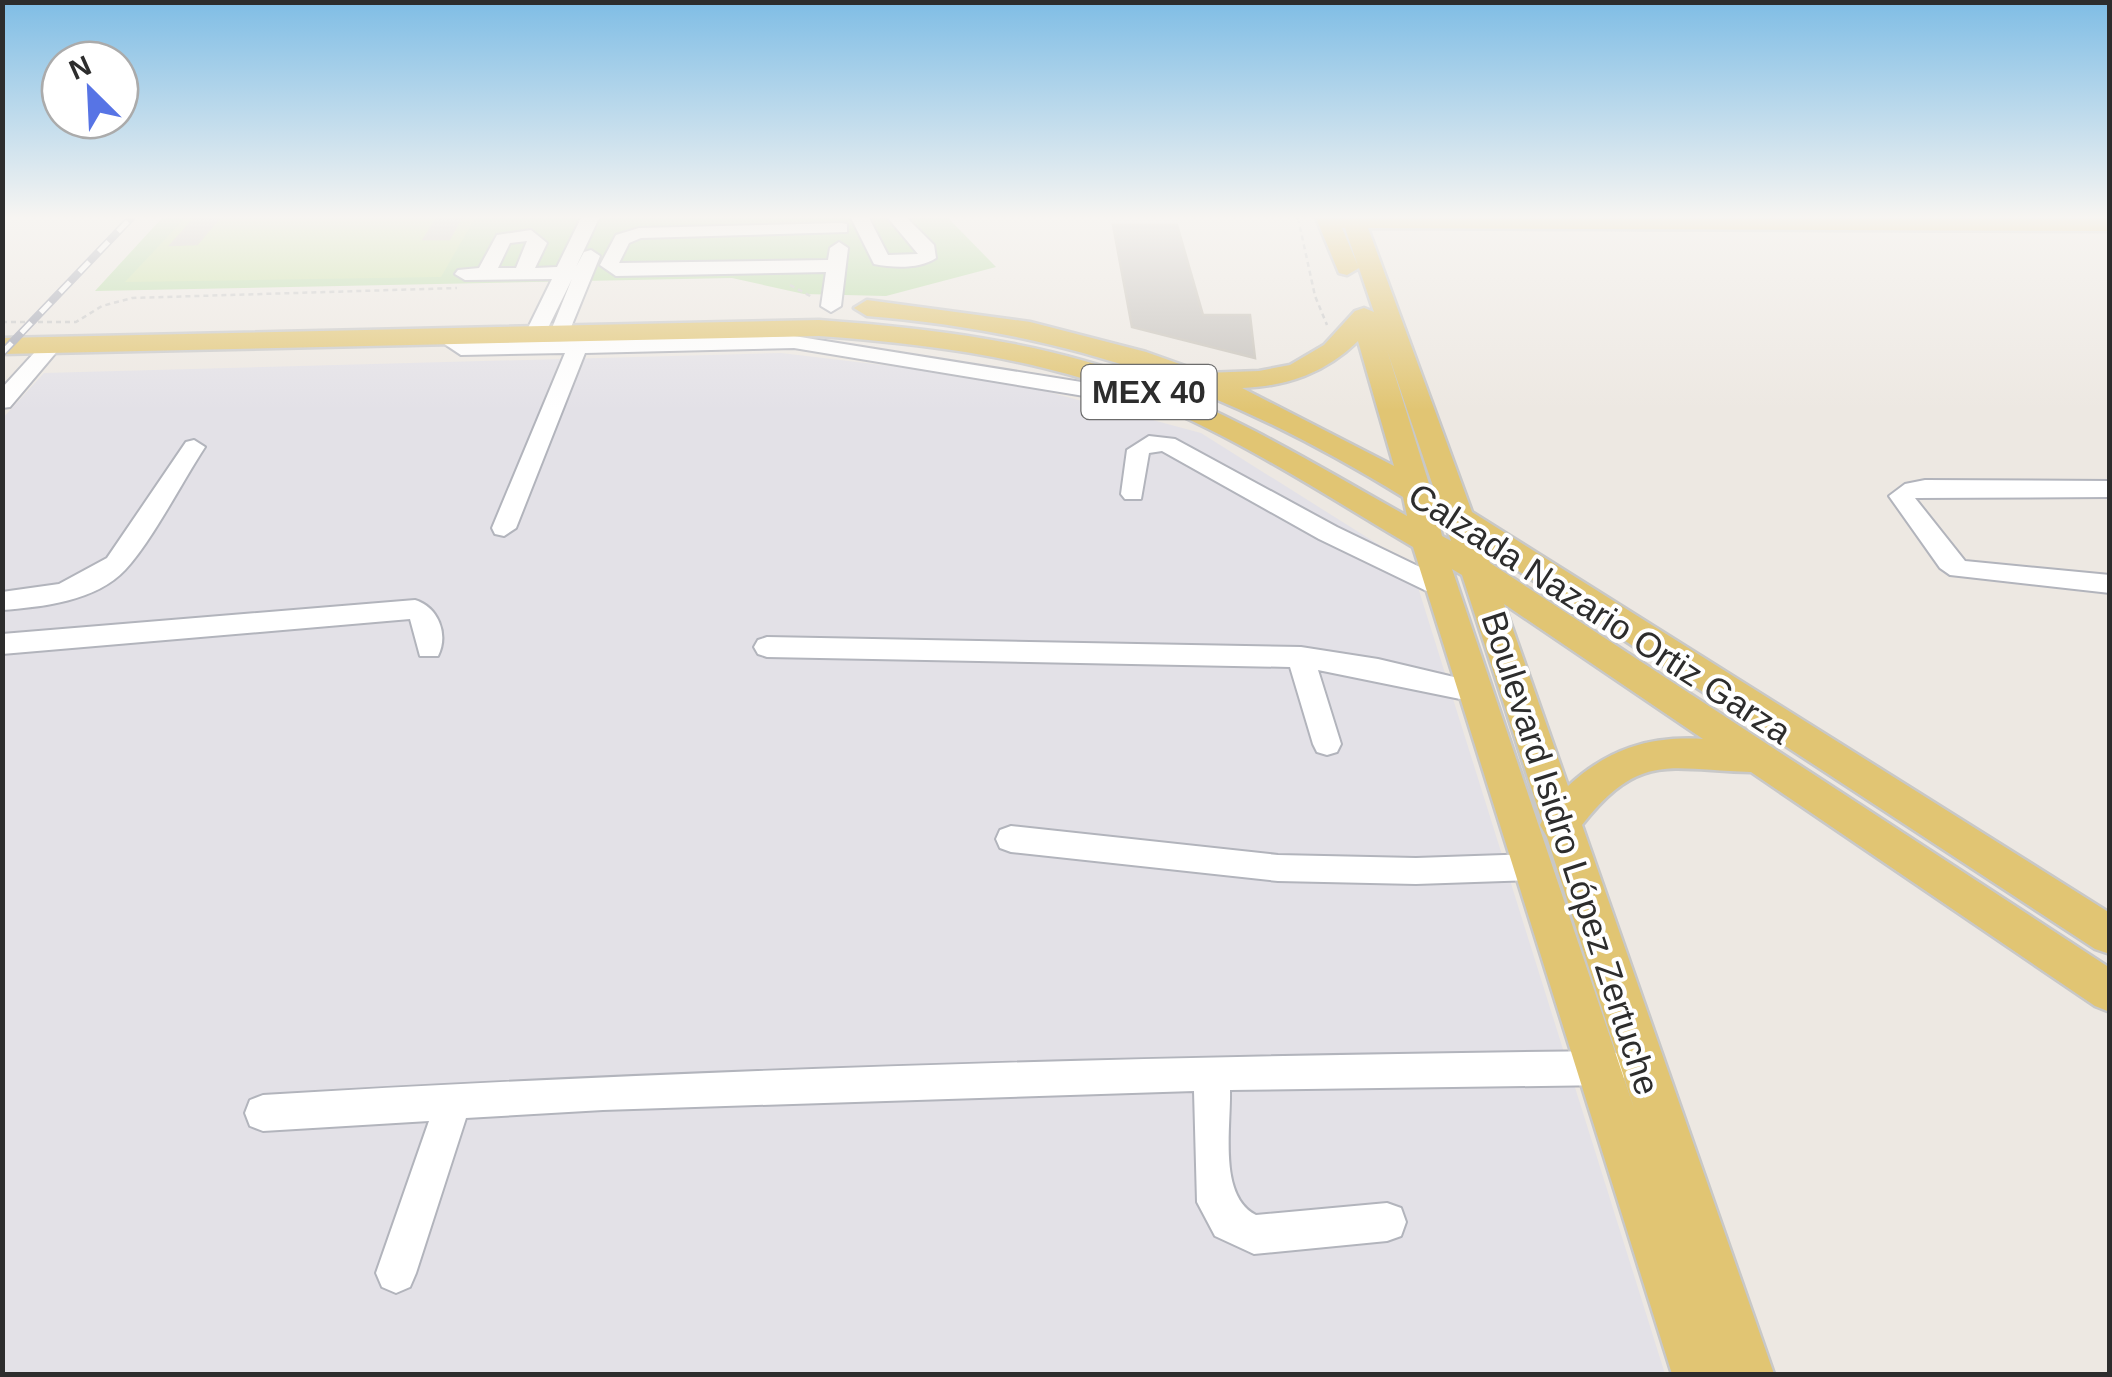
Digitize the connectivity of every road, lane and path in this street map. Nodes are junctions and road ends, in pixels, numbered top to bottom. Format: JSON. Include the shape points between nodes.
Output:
{"nodes":[{"id":1,"x":412,"y":282,"type":"edge"},
{"id":2,"x":571,"y":282,"type":"edge"},
{"id":3,"x":794,"y":282,"type":"edge"},
{"id":4,"x":823,"y":282,"type":"edge"},
{"id":5,"x":1312,"y":282,"type":"edge"},
{"id":6,"x":1356,"y":282,"type":"edge"},
{"id":7,"x":1361,"y":282,"type":"edge"},
{"id":8,"x":819,"y":303,"type":"junction"},
{"id":9,"x":1364,"y":316,"type":"junction"},
{"id":10,"x":2,"y":322,"type":"edge"},
{"id":11,"x":561,"y":328,"type":"junction"},
{"id":12,"x":1328,"y":328,"type":"dead end"},
{"id":13,"x":2,"y":331,"type":"edge"},
{"id":14,"x":444,"y":336,"type":"junction"},
{"id":15,"x":52,"y":345,"type":"junction"},
{"id":16,"x":2,"y":346,"type":"edge"},
{"id":17,"x":1181,"y":390,"type":"junction"},
{"id":18,"x":2,"y":402,"type":"edge"},
{"id":19,"x":194,"y":447,"type":"dead end"},
{"id":20,"x":2110,"y":489,"type":"edge"},
{"id":21,"x":1417,"y":492,"type":"junction"},
{"id":22,"x":1133,"y":494,"type":"dead end"},
{"id":23,"x":504,"y":528,"type":"dead end"},
{"id":24,"x":1444,"y":532,"type":"junction"},
{"id":25,"x":1461,"y":580,"type":"junction"},
{"id":26,"x":2110,"y":584,"type":"edge"},
{"id":27,"x":2,"y":601,"type":"edge"},
{"id":28,"x":2,"y":644,"type":"edge"},
{"id":29,"x":768,"y":647,"type":"dead end"},
{"id":30,"x":428,"y":649,"type":"dead end"},
{"id":31,"x":1302,"y":657,"type":"junction"},
{"id":32,"x":1475,"y":692,"type":"junction"},
{"id":33,"x":1327,"y":744,"type":"dead end"},
{"id":34,"x":1756,"y":758,"type":"junction"},
{"id":35,"x":1559,"y":825,"type":"junction"},
{"id":36,"x":1011,"y":839,"type":"dead end"},
{"id":37,"x":1534,"y":866,"type":"junction"},
{"id":38,"x":2110,"y":936,"type":"edge"},
{"id":39,"x":2110,"y":992,"type":"edge"},
{"id":40,"x":1641,"y":1066,"type":"junction"},
{"id":41,"x":1597,"y":1068,"type":"junction"},
{"id":42,"x":1212,"y":1074,"type":"junction"},
{"id":43,"x":454,"y":1099,"type":"junction"},
{"id":44,"x":263,"y":1113,"type":"dead end"},
{"id":45,"x":1388,"y":1222,"type":"dead end"},
{"id":46,"x":396,"y":1273,"type":"dead end"},
{"id":47,"x":1698,"y":1374,"type":"edge"},
{"id":48,"x":1748,"y":1374,"type":"edge"}],
"edges":[{"from":1,"to":10,"type":"path","via":[[132,298],[76,322]]},
{"from":2,"to":11,"type":"street"},
{"from":3,"to":8,"type":"path"},
{"from":4,"to":8,"type":"street"},
{"from":5,"to":12,"type":"path"},
{"from":6,"to":9,"type":"main road"},
{"from":7,"to":24,"type":"main road","name":"Boulevard Isidro López Zertuche"},
{"from":8,"to":11,"type":"main road","name":"Calzada Nazario Ortiz Garza","number":"MEX 40"},
{"from":8,"to":17,"type":"main road","name":"Calzada Nazario Ortiz Garza","number":"MEX 40","via":[[1028,330],[1106,349]]},
{"from":9,"to":17,"type":"main road","via":[[1334,353],[1288,374]]},
{"from":9,"to":21,"type":"main road"},
{"from":11,"to":13,"type":"main road","name":"Calzada Nazario Ortiz Garza","number":"MEX 40"},
{"from":11,"to":14,"type":"main road","name":"Calzada Nazario Ortiz Garza","number":"MEX 40"},
{"from":11,"to":14,"type":"street","via":[[461,349]]},
{"from":11,"to":17,"type":"main road","name":"Calzada Nazario Ortiz Garza","number":"MEX 40","via":[[900,334]]},
{"from":11,"to":23,"type":"street"},
{"from":14,"to":15,"type":"main road","name":"Calzada Nazario Ortiz Garza","number":"MEX 40"},
{"from":15,"to":16,"type":"main road","name":"Calzada Nazario Ortiz Garza","number":"MEX 40"},
{"from":15,"to":18,"type":"street"},
{"from":17,"to":21,"type":"main road","name":"Calzada Nazario Ortiz Garza","number":"MEX 40","via":[[1286,419]]},
{"from":17,"to":24,"type":"main road","name":"Calzada Nazario Ortiz Garza","number":"MEX 40","via":[[1256,442]]},
{"from":19,"to":27,"type":"street","via":[[104,574],[62,593]]},
{"from":20,"to":26,"type":"street","via":[[1925,488],[1902,496],[1959,569]]},
{"from":21,"to":24,"type":"main road","name":"Calzada Nazario Ortiz Garza","number":"MEX 40"},
{"from":22,"to":25,"type":"street","via":[[1138,450],[1167,444],[1328,532]]},
{"from":24,"to":25,"type":"main road","name":"Boulevard Isidro López Zertuche"},
{"from":24,"to":38,"type":"main road","name":"Calzada Nazario Ortiz Garza","number":"MEX 40"},
{"from":25,"to":32,"type":"main road","name":"Boulevard Isidro López Zertuche"},
{"from":25,"to":34,"type":"main road","name":"Calzada Nazario Ortiz Garza"},
{"from":25,"to":35,"type":"main road","name":"Boulevard Isidro López Zertuche"},
{"from":28,"to":30,"type":"street","via":[[415,609],[426,616]]},
{"from":29,"to":31,"type":"street"},
{"from":31,"to":32,"type":"street"},
{"from":31,"to":33,"type":"street"},
{"from":32,"to":37,"type":"main road","name":"Boulevard Isidro López Zertuche"},
{"from":34,"to":35,"type":"main road","via":[[1677,750],[1644,756],[1601,775]]},
{"from":34,"to":39,"type":"main road","name":"Calzada Nazario Ortiz Garza"},
{"from":35,"to":40,"type":"main road","name":"Boulevard Isidro López Zertuche"},
{"from":36,"to":37,"type":"street","via":[[1295,869]]},
{"from":37,"to":41,"type":"main road","name":"Boulevard Isidro López Zertuche"},
{"from":40,"to":41,"type":"street"},
{"from":40,"to":48,"type":"main road","name":"Boulevard Isidro López Zertuche"},
{"from":41,"to":42,"type":"street"},
{"from":41,"to":47,"type":"main road","name":"Boulevard Isidro López Zertuche"},
{"from":42,"to":43,"type":"street"},
{"from":42,"to":45,"type":"street","via":[[1213,1178],[1216,1202],[1229,1222],[1254,1235]]},
{"from":43,"to":44,"type":"street"},
{"from":43,"to":46,"type":"street"}]}
